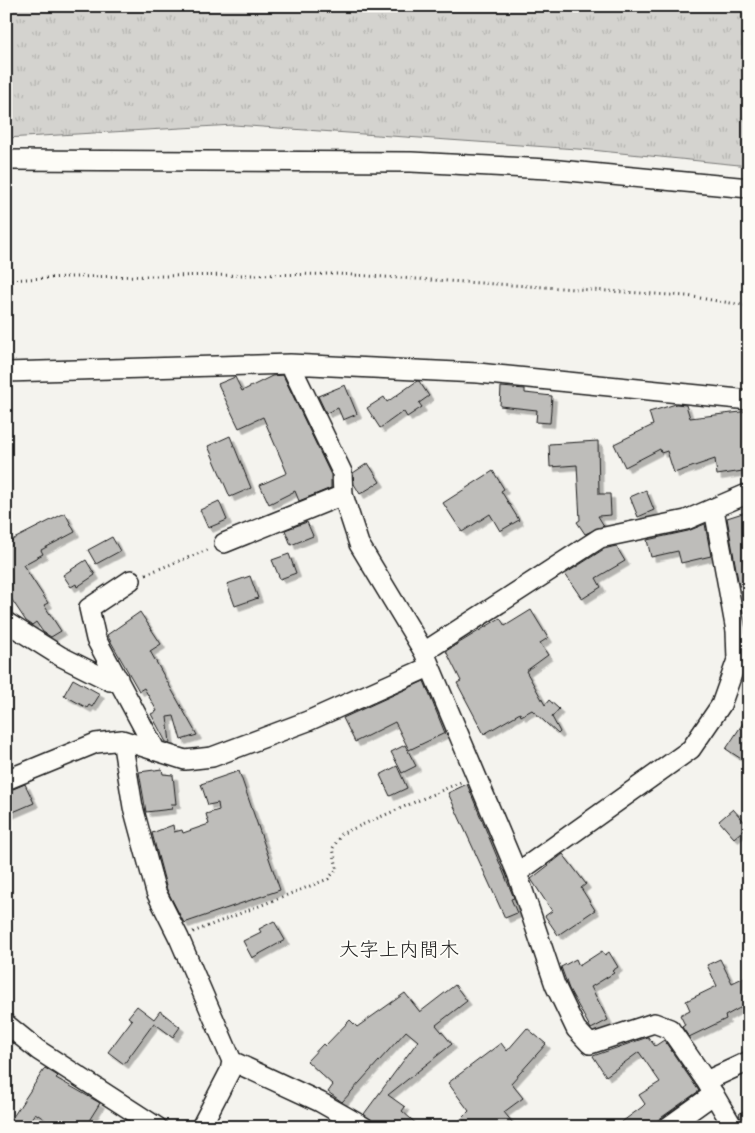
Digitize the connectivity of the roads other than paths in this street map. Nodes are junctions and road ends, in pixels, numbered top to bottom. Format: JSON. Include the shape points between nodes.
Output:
{"nodes":[{"id":1,"x":6,"y":160,"type":"edge"},
{"id":2,"x":749,"y":188,"type":"edge"},
{"id":3,"x":290,"y":364,"type":"junction"},
{"id":4,"x":6,"y":372,"type":"edge"},
{"id":5,"x":749,"y":400,"type":"edge"},
{"id":6,"x":749,"y":492,"type":"edge"},
{"id":7,"x":343,"y":495,"type":"junction"},
{"id":8,"x":714,"y":509,"type":"junction"},
{"id":9,"x":224,"y":543,"type":"road end"},
{"id":10,"x":131,"y":580,"type":"road end"},
{"id":11,"x":6,"y":622,"type":"edge"},
{"id":12,"x":742,"y":630,"type":"edge"},
{"id":13,"x":426,"y":659,"type":"junction"},
{"id":14,"x":118,"y":678,"type":"junction"},
{"id":15,"x":122,"y":740,"type":"junction"},
{"id":16,"x":156,"y":751,"type":"junction"},
{"id":17,"x":6,"y":780,"type":"edge"},
{"id":18,"x":517,"y":873,"type":"junction"},
{"id":19,"x":6,"y":1024,"type":"edge"},
{"id":20,"x":232,"y":1061,"type":"junction"},
{"id":21,"x":749,"y":1061,"type":"edge"},
{"id":22,"x":710,"y":1088,"type":"junction"},
{"id":23,"x":157,"y":1127,"type":"edge"},
{"id":24,"x":201,"y":1127,"type":"edge"},
{"id":25,"x":364,"y":1127,"type":"edge"},
{"id":26,"x":668,"y":1127,"type":"edge"},
{"id":27,"x":733,"y":1127,"type":"edge"}],
"edges":[{"from":1,"to":2,"type":"street","via":[[411,162],[548,169]]},
{"from":3,"to":4,"type":"street"},
{"from":3,"to":5,"type":"street","via":[[478,373]]},
{"from":3,"to":7,"type":"street","via":[[342,472]]},
{"from":6,"to":8,"type":"street"},
{"from":7,"to":9,"type":"street"},
{"from":7,"to":13,"type":"street","via":[[359,544]]},
{"from":8,"to":12,"type":"street"},
{"from":8,"to":13,"type":"street","via":[[686,520],[600,538]]},
{"from":10,"to":14,"type":"street","via":[[89,608],[96,639]]},
{"from":11,"to":14,"type":"street","via":[[93,673],[110,681]]},
{"from":12,"to":18,"type":"street","via":[[737,660],[721,705],[690,749]]},
{"from":13,"to":16,"type":"street","via":[[308,721],[212,758],[185,760]]},
{"from":13,"to":18,"type":"street"},
{"from":14,"to":16,"type":"street"},
{"from":15,"to":16,"type":"street"},
{"from":15,"to":17,"type":"street","via":[[96,744]]},
{"from":15,"to":20,"type":"street","via":[[133,807],[156,892]]},
{"from":18,"to":22,"type":"street","via":[[555,984],[576,1029],[590,1044],[654,1022],[670,1028]]},
{"from":19,"to":23,"type":"street","via":[[38,1050]]},
{"from":20,"to":24,"type":"street"},
{"from":20,"to":25,"type":"street","via":[[320,1102]]},
{"from":21,"to":22,"type":"street"},
{"from":22,"to":26,"type":"street"},
{"from":22,"to":27,"type":"street"}]}
